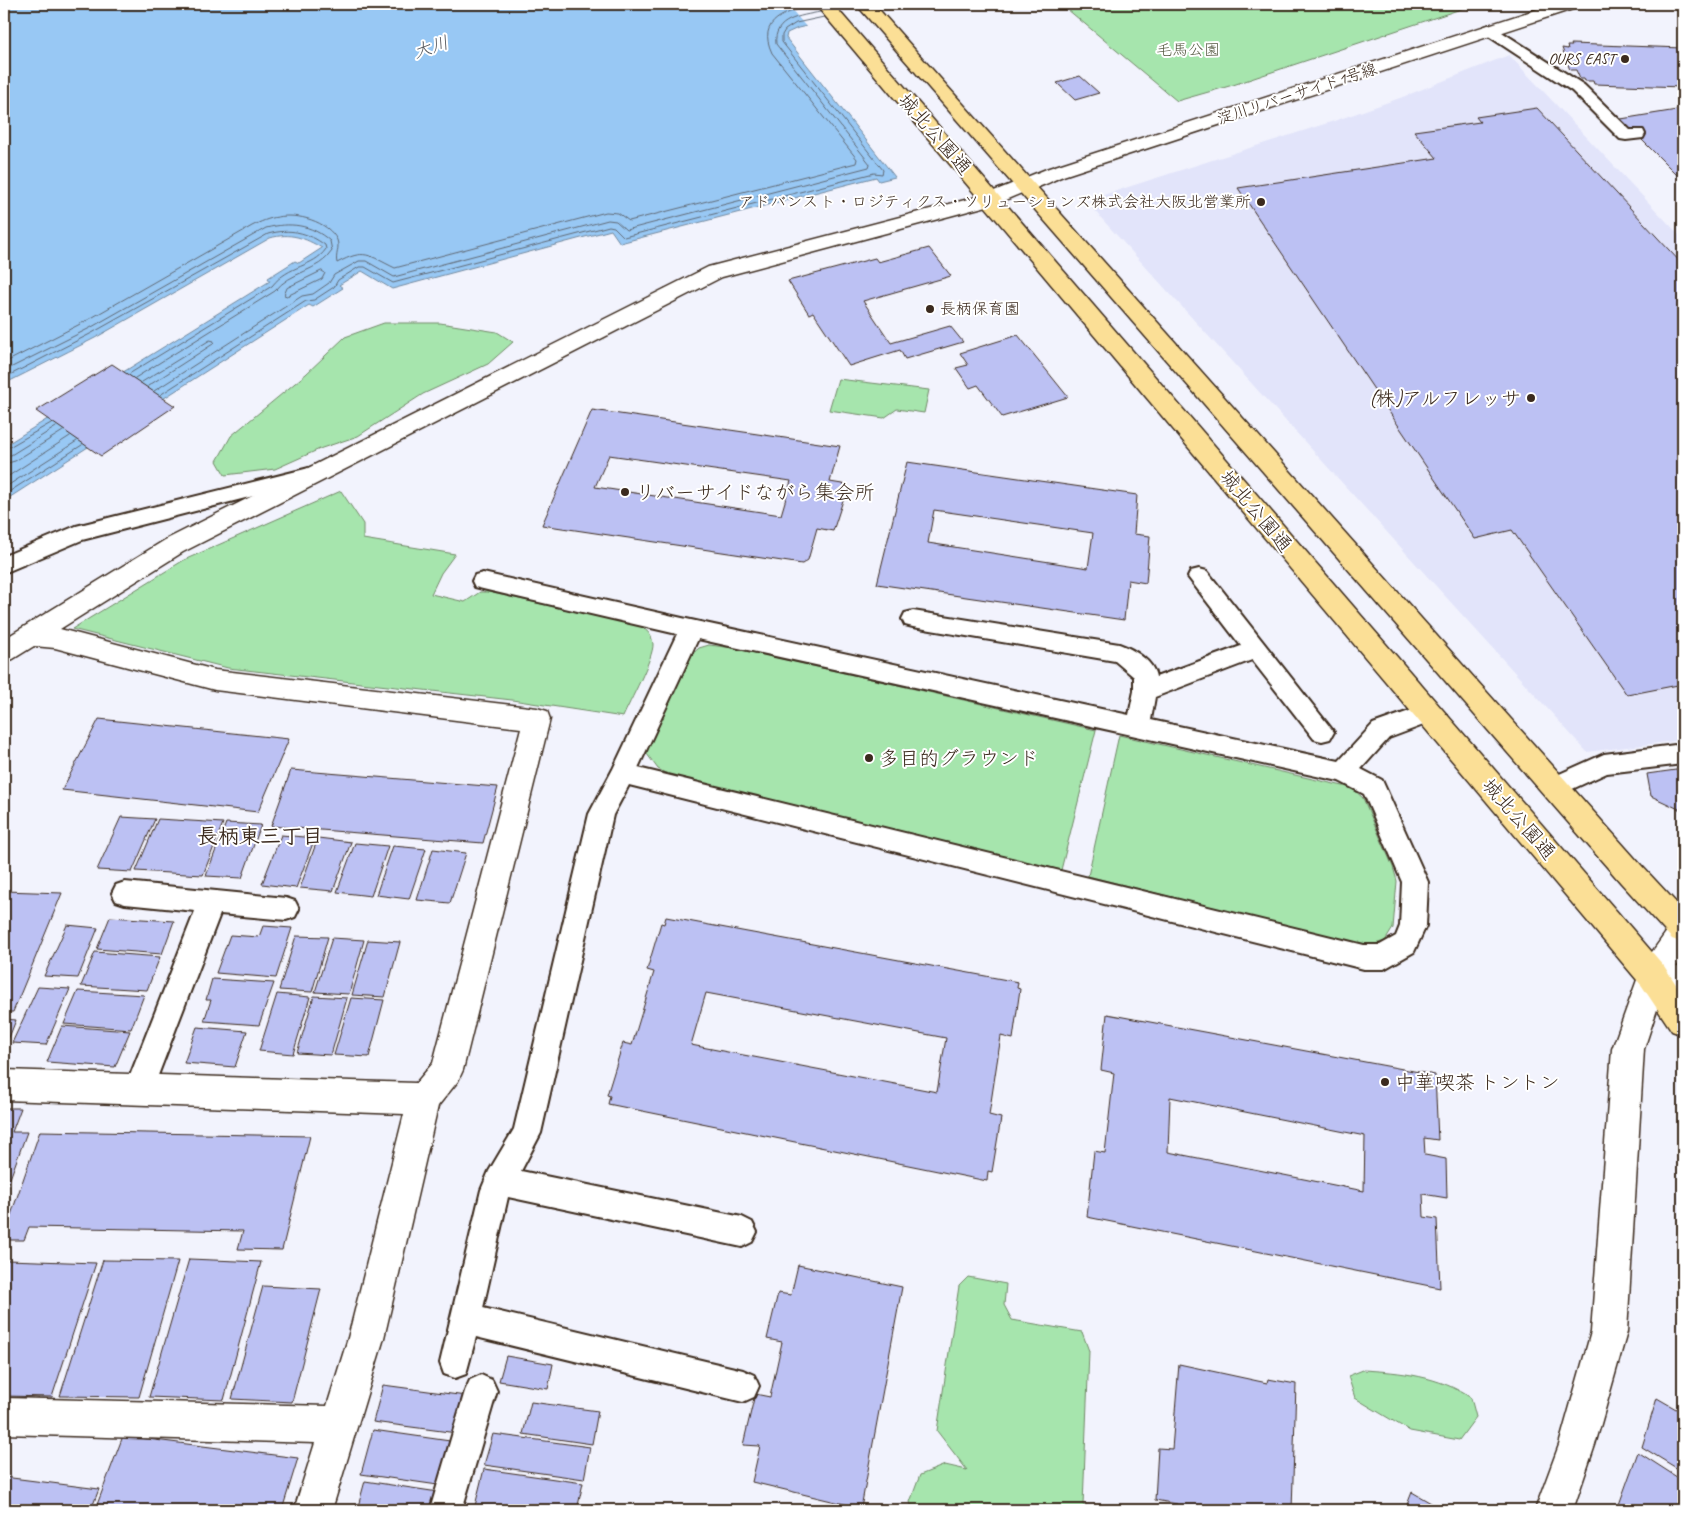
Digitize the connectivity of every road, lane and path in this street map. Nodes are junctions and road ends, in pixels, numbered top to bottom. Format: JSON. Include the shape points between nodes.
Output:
{"nodes":[{"id":1,"x":824,"y":4,"type":"edge"},
{"id":2,"x":866,"y":4,"type":"edge"},
{"id":3,"x":1570,"y":4,"type":"edge"},
{"id":4,"x":1489,"y":30,"type":"junction"},
{"id":5,"x":1637,"y":134,"type":"dead end"},
{"id":6,"x":1024,"y":184,"type":"junction"},
{"id":7,"x":992,"y":198,"type":"junction"},
{"id":8,"x":319,"y":472,"type":"junction"},
{"id":9,"x":4,"y":565,"type":"edge"},
{"id":10,"x":1198,"y":577,"type":"dead end"},
{"id":11,"x":483,"y":581,"type":"dead end"},
{"id":12,"x":913,"y":619,"type":"dead end"},
{"id":13,"x":691,"y":629,"type":"junction"},
{"id":14,"x":28,"y":636,"type":"junction"},
{"id":15,"x":1256,"y":649,"type":"junction"},
{"id":16,"x":4,"y":652,"type":"edge"},
{"id":17,"x":1145,"y":691,"type":"junction"},
{"id":18,"x":1428,"y":713,"type":"junction"},
{"id":19,"x":1138,"y":727,"type":"junction"},
{"id":20,"x":1322,"y":732,"type":"dead end"},
{"id":21,"x":1683,"y":754,"type":"edge"},
{"id":22,"x":1344,"y":772,"type":"junction"},
{"id":23,"x":622,"y":774,"type":"junction"},
{"id":24,"x":1555,"y":787,"type":"junction"},
{"id":25,"x":124,"y":893,"type":"dead end"},
{"id":26,"x":212,"y":902,"type":"junction"},
{"id":27,"x":286,"y":909,"type":"dead end"},
{"id":28,"x":1683,"y":932,"type":"edge"},
{"id":29,"x":1668,"y":979,"type":"edge"},
{"id":30,"x":1683,"y":1021,"type":"edge"},
{"id":31,"x":4,"y":1085,"type":"edge"},
{"id":32,"x":138,"y":1091,"type":"junction"},
{"id":33,"x":424,"y":1099,"type":"junction"},
{"id":34,"x":499,"y":1181,"type":"junction"},
{"id":35,"x":742,"y":1232,"type":"dead end"},
{"id":36,"x":465,"y":1319,"type":"junction"},
{"id":37,"x":455,"y":1363,"type":"dead end"},
{"id":38,"x":743,"y":1386,"type":"dead end"},
{"id":39,"x":481,"y":1391,"type":"dead end"},
{"id":40,"x":4,"y":1416,"type":"edge"},
{"id":41,"x":338,"y":1425,"type":"junction"},
{"id":42,"x":313,"y":1510,"type":"edge"},
{"id":43,"x":446,"y":1510,"type":"edge"},
{"id":44,"x":1554,"y":1510,"type":"edge"}],
"edges":[{"from":1,"to":7,"type":"main road","name":"城北公園通"},
{"from":2,"to":6,"type":"main road","name":"城北公園通"},
{"from":3,"to":4,"type":"street","name":"淀川リバーサイド1号線"},
{"from":4,"to":5,"type":"lane","via":[[1578,88],[1626,136]]},
{"from":4,"to":6,"type":"street","name":"淀川リバーサイド1号線"},
{"from":6,"to":7,"type":"street","name":"淀川リバーサイド1号線"},
{"from":6,"to":24,"type":"main road","name":"城北公園通"},
{"from":7,"to":8,"type":"street","name":"淀川リバーサイド1号線","via":[[716,272]]},
{"from":7,"to":18,"type":"main road","name":"城北公園通"},
{"from":8,"to":9,"type":"lane","via":[[76,534]]},
{"from":8,"to":14,"type":"street","name":"淀川リバーサイド1号線","via":[[174,546]]},
{"from":10,"to":15,"type":"lane"},
{"from":11,"to":13,"type":"lane"},
{"from":12,"to":17,"type":"lane","via":[[1119,653],[1145,674]]},
{"from":13,"to":19,"type":"lane"},
{"from":13,"to":23,"type":"lane"},
{"from":14,"to":16,"type":"street","name":"淀川リバーサイド1号線"},
{"from":14,"to":33,"type":"street","via":[[55,638],[215,680],[537,719],[447,1070]]},
{"from":15,"to":17,"type":"lane"},
{"from":15,"to":20,"type":"lane"},
{"from":17,"to":19,"type":"lane"},
{"from":18,"to":22,"type":"lane","via":[[1381,731]]},
{"from":18,"to":29,"type":"main road","name":"城北公園通"},
{"from":19,"to":22,"type":"lane"},
{"from":21,"to":24,"type":"lane","via":[[1604,764]]},
{"from":22,"to":23,"type":"lane","via":[[1373,787],[1415,882],[1413,926],[1405,944],[1384,957],[1364,957]]},
{"from":23,"to":34,"type":"lane","via":[[601,814],[527,1133]]},
{"from":24,"to":28,"type":"main road","name":"城北公園通"},
{"from":25,"to":26,"type":"lane"},
{"from":26,"to":27,"type":"lane"},
{"from":26,"to":32,"type":"lane"},
{"from":28,"to":29,"type":"street"},
{"from":29,"to":30,"type":"main road","name":"城北公園通"},
{"from":29,"to":44,"type":"street","via":[[1628,1049],[1609,1332],[1577,1445]]},
{"from":31,"to":32,"type":"street"},
{"from":32,"to":33,"type":"street"},
{"from":33,"to":41,"type":"street","via":[[366,1338]]},
{"from":34,"to":35,"type":"lane"},
{"from":34,"to":36,"type":"lane"},
{"from":36,"to":37,"type":"lane"},
{"from":36,"to":38,"type":"lane"},
{"from":39,"to":43,"type":"lane"},
{"from":40,"to":41,"type":"street"},
{"from":41,"to":42,"type":"street"}]}
